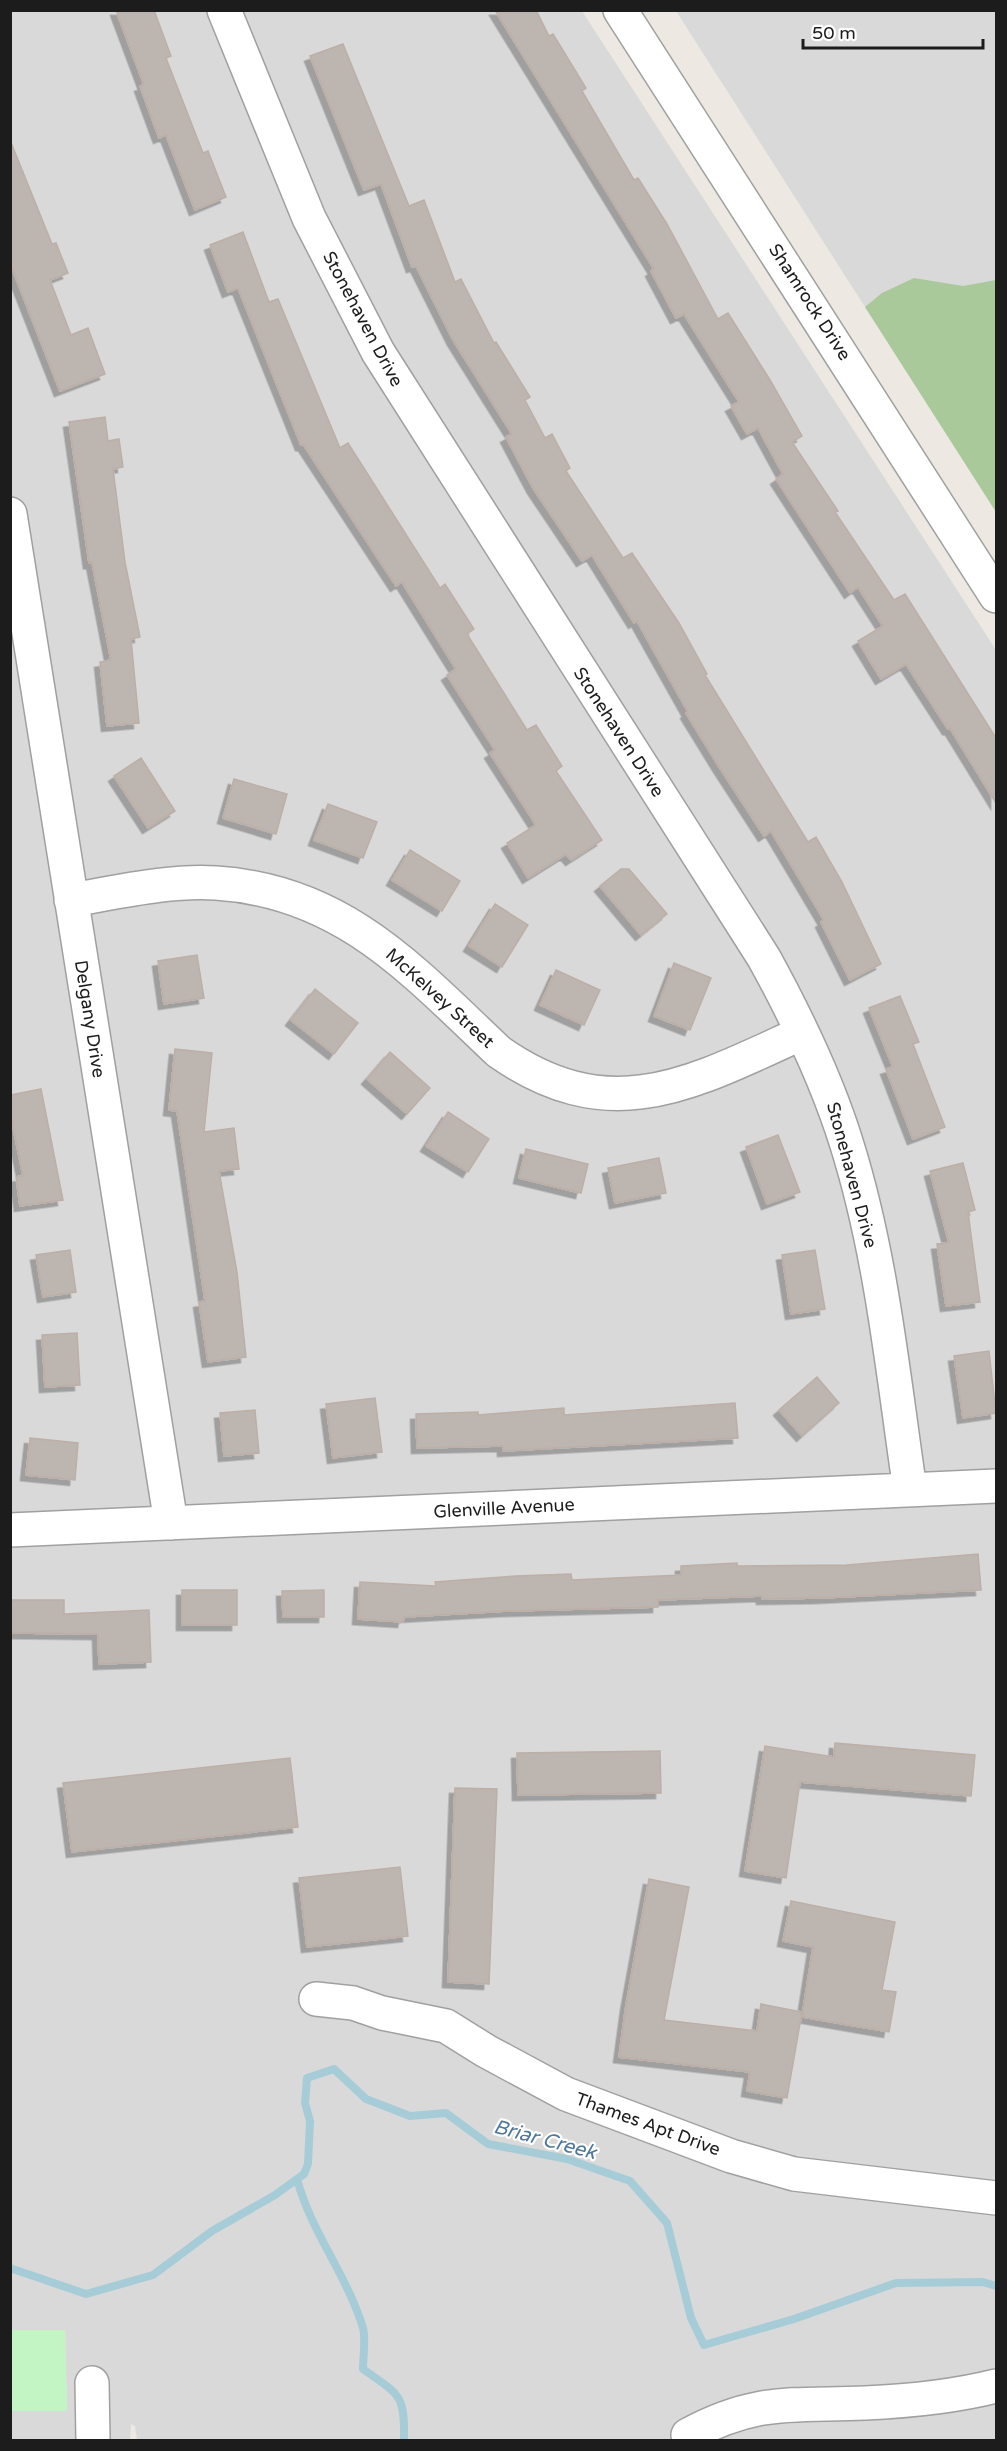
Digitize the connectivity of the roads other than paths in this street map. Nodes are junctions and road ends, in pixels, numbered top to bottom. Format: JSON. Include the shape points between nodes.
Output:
{"nodes":[{"id":1,"x":224,"y":10,"type":"edge"},
{"id":2,"x":620,"y":10,"type":"edge"},
{"id":3,"x":10,"y":514,"type":"edge"},
{"id":4,"x":996,"y":596,"type":"edge"},
{"id":5,"x":71,"y":900,"type":"junction"},
{"id":6,"x":802,"y":1033,"type":"junction"},
{"id":7,"x":996,"y":1486,"type":"edge"},
{"id":8,"x":910,"y":1490,"type":"junction"},
{"id":9,"x":171,"y":1523,"type":"junction"},
{"id":10,"x":10,"y":1530,"type":"edge"},
{"id":11,"x":316,"y":1998,"type":"dead end"},
{"id":12,"x":996,"y":2198,"type":"edge"},
{"id":13,"x":92,"y":2383,"type":"dead end"},
{"id":14,"x":996,"y":2386,"type":"edge"},
{"id":15,"x":688,"y":2435,"type":"dead end"},
{"id":16,"x":93,"y":2440,"type":"edge"}],
"edges":[{"from":1,"to":6,"type":"street","name":"Stonehaven Drive","via":[[309,218],[378,352],[764,958]]},
{"from":2,"to":4,"type":"street","name":"Shamrock Drive"},
{"from":3,"to":5,"type":"street","name":"Delgany Drive"},
{"from":5,"to":6,"type":"street","name":"McKelvey Street","via":[[160,886],[217,884],[273,894],[321,910],[391,951],[499,1052],[540,1076],[579,1090],[620,1095],[661,1090],[708,1076]]},
{"from":5,"to":9,"type":"street","name":"Delgany Drive"},
{"from":6,"to":8,"type":"street","name":"Stonehaven Drive","via":[[828,1092],[858,1184],[874,1256]]},
{"from":7,"to":8,"type":"street","name":"Glenville Avenue"},
{"from":8,"to":9,"type":"street","name":"Glenville Avenue"},
{"from":9,"to":10,"type":"street","name":"Glenville Avenue"},
{"from":11,"to":12,"type":"street","name":"Thames Apt Drive","via":[[446,2026],[566,2094],[731,2156],[794,2174]]},
{"from":13,"to":16,"type":"street"},
{"from":14,"to":15,"type":"street","via":[[946,2398],[781,2403],[743,2410]]}]}
